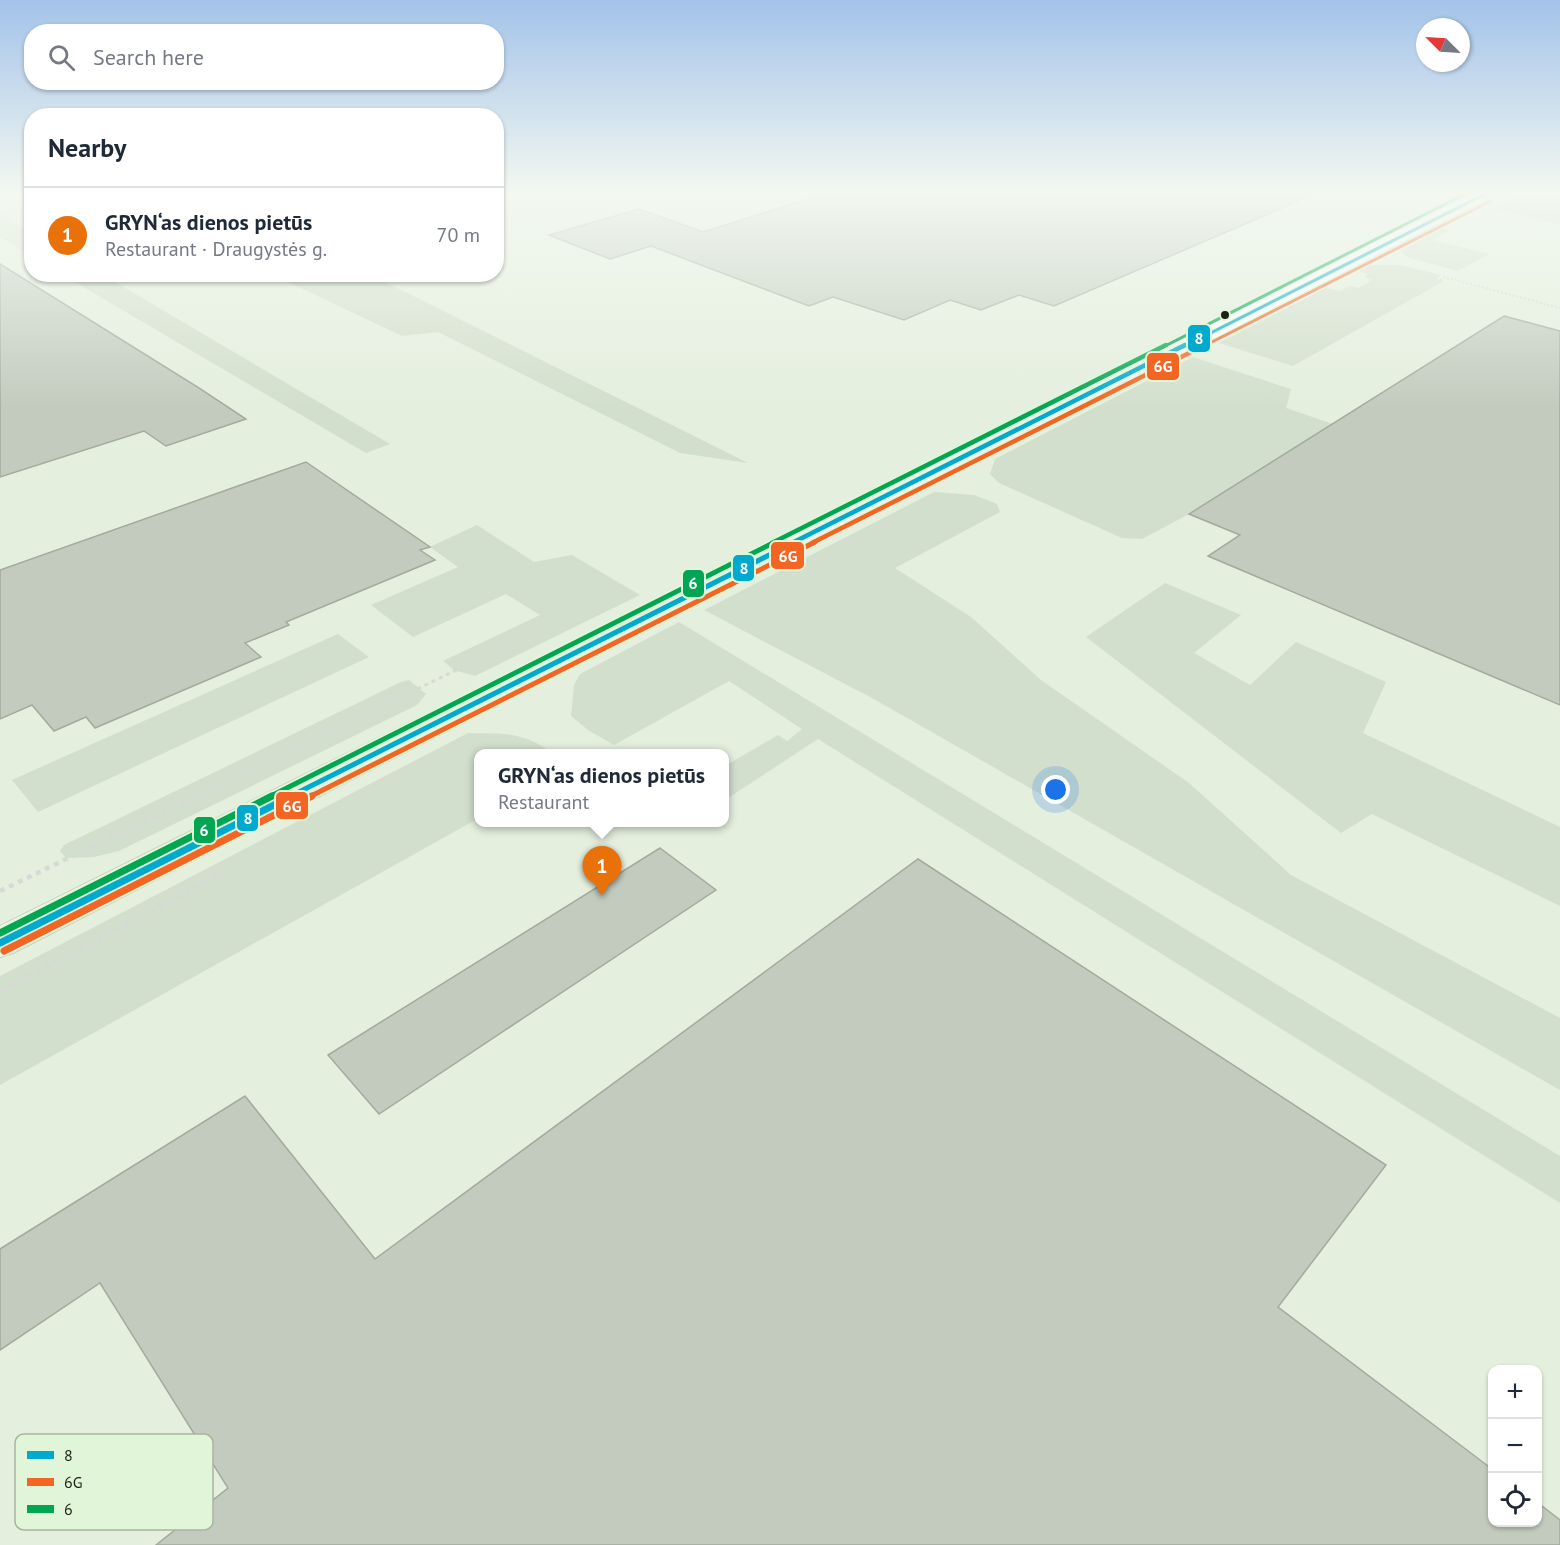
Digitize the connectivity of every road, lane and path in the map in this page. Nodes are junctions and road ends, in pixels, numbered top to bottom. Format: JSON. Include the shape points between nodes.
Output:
{"nodes":[{"id":1,"x":1344,"y":265,"type":"edge"},
{"id":2,"x":1370,"y":280,"type":"dead end"},
{"id":3,"x":1560,"y":308,"type":"edge"},
{"id":4,"x":0,"y":943,"type":"edge"}],
"edges":[{"from":1,"to":4,"type":"main road"},
{"from":2,"to":3,"type":"path","via":[[1444,278]]}]}
